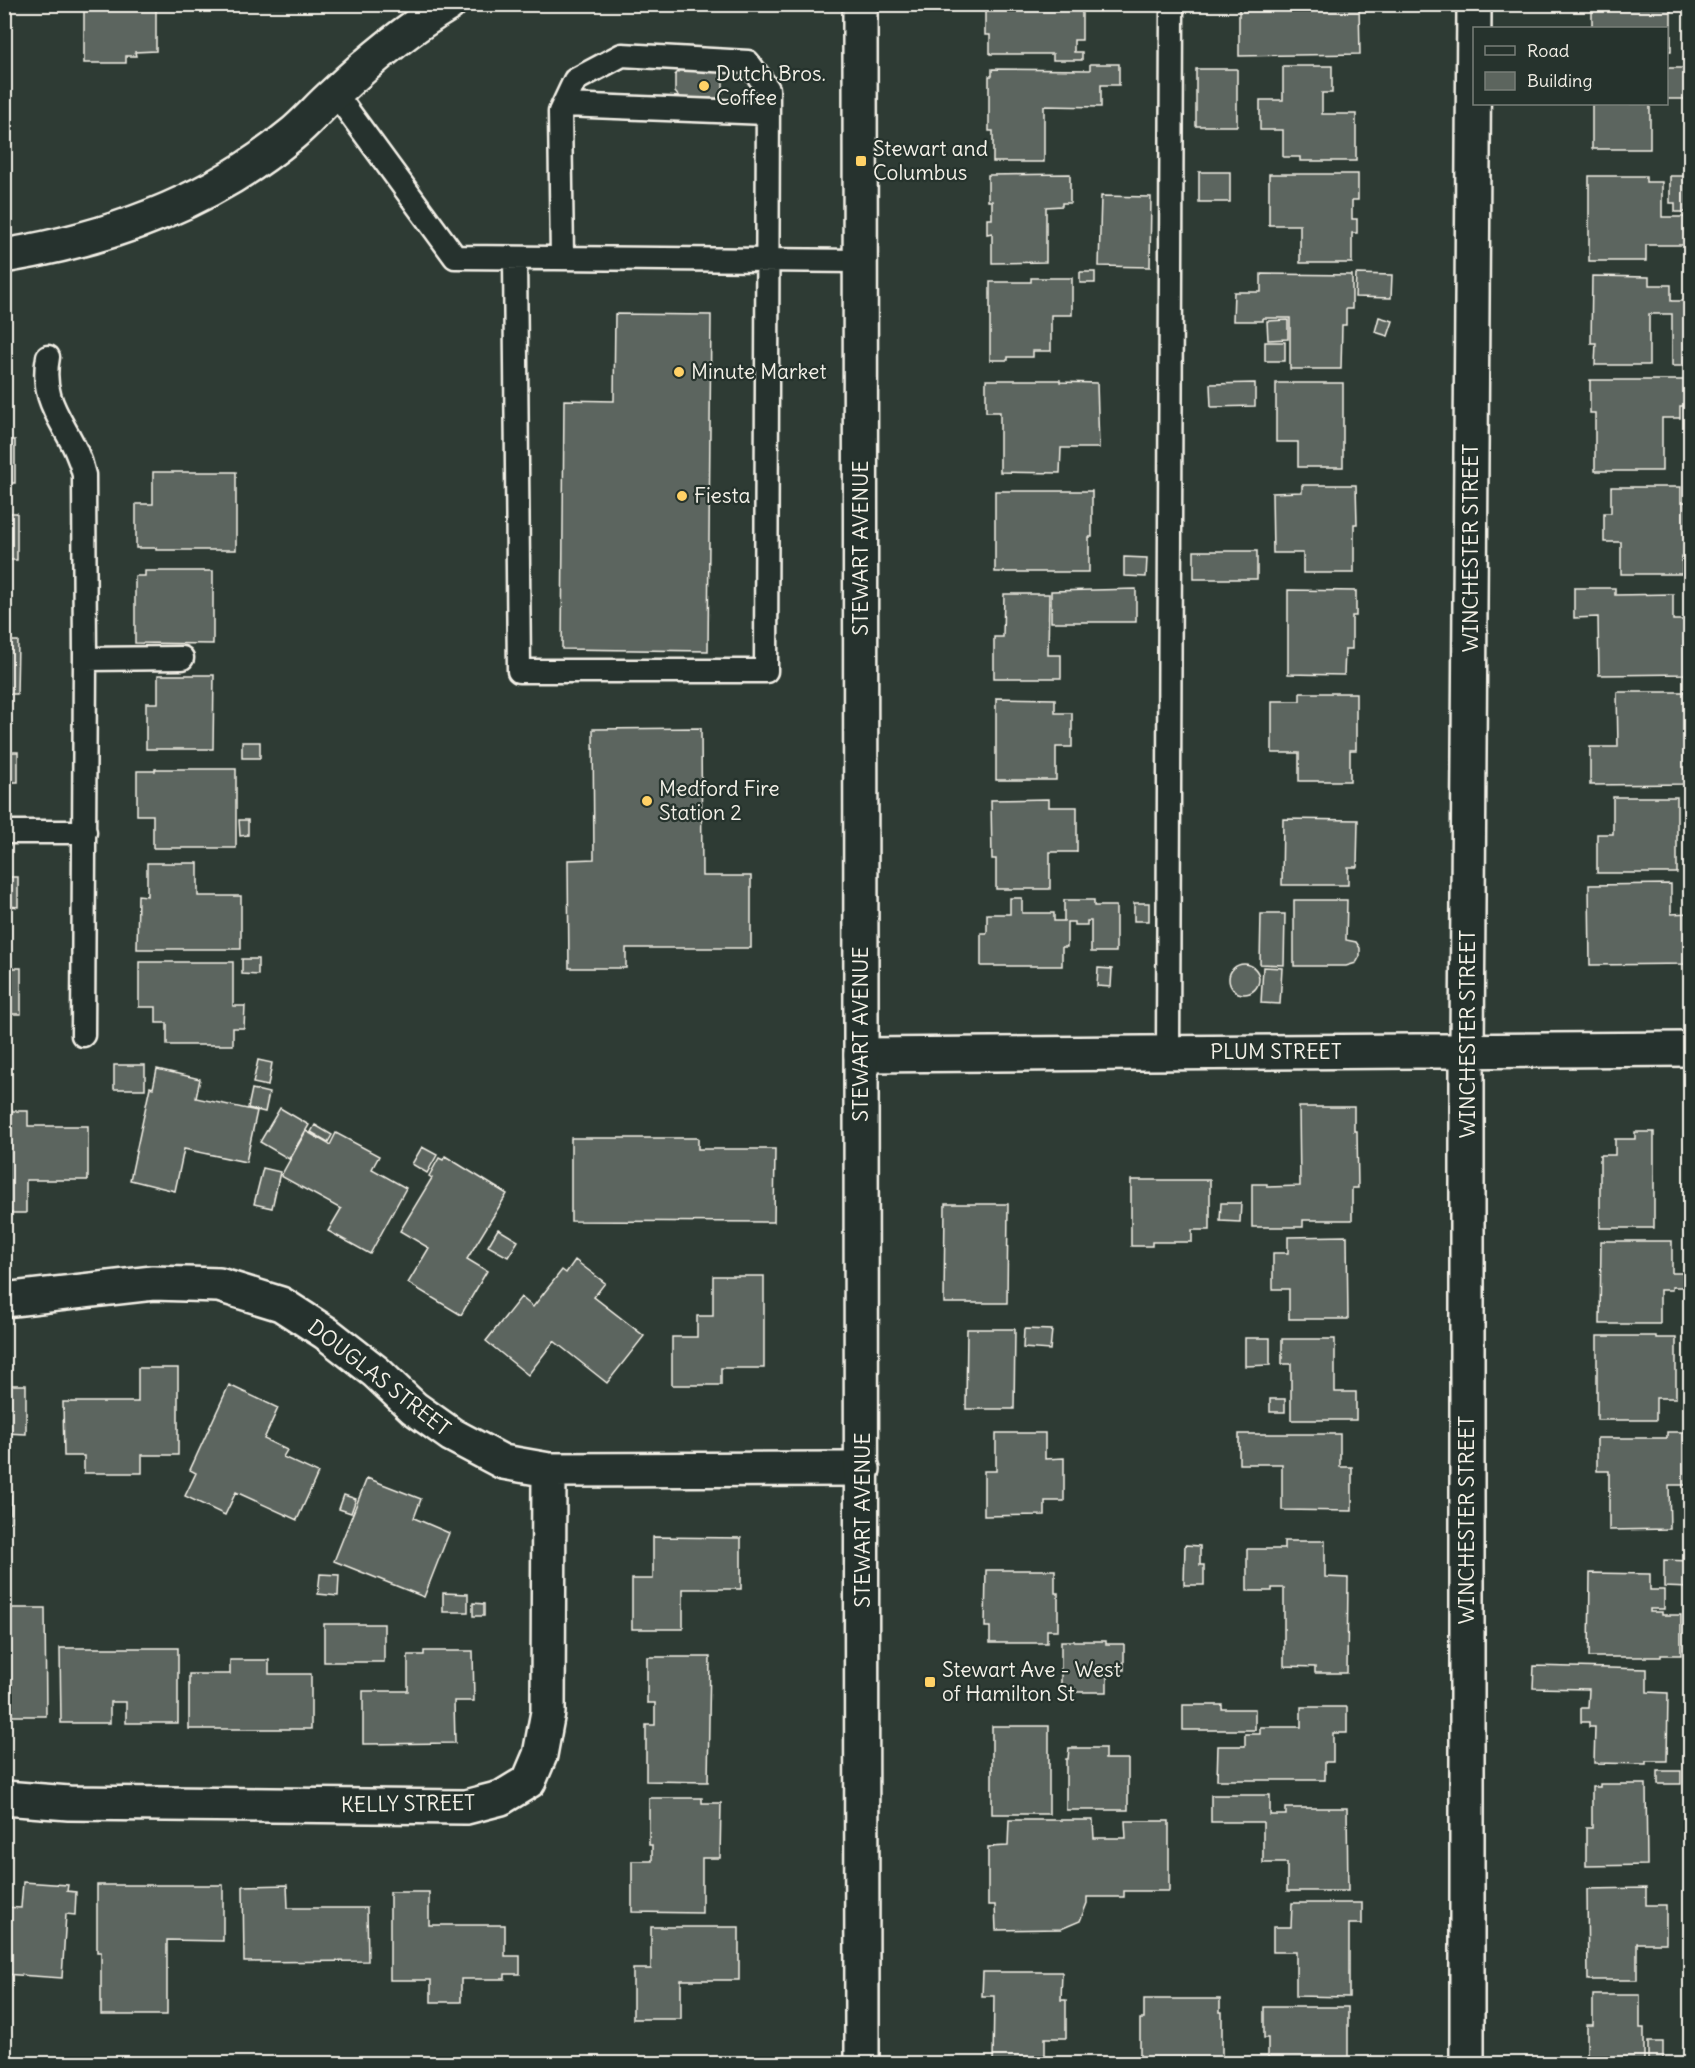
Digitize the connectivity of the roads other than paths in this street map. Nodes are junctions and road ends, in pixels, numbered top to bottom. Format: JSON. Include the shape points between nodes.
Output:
{"nodes":[{"id":1,"x":449,"y":4,"type":"edge"},
{"id":2,"x":860,"y":4,"type":"edge"},
{"id":3,"x":1172,"y":4,"type":"edge"},
{"id":4,"x":1474,"y":4,"type":"edge"},
{"id":5,"x":1474,"y":27,"type":"edge"},
{"id":6,"x":335,"y":93,"type":"junction"},
{"id":7,"x":565,"y":105,"type":"junction"},
{"id":8,"x":1473,"y":105,"type":"edge"},
{"id":9,"x":767,"y":112,"type":"junction"},
{"id":10,"x":4,"y":256,"type":"edge"},
{"id":11,"x":515,"y":258,"type":"junction"},
{"id":12,"x":562,"y":258,"type":"junction"},
{"id":13,"x":768,"y":260,"type":"junction"},
{"id":14,"x":861,"y":261,"type":"junction"},
{"id":15,"x":48,"y":357,"type":"dead end"},
{"id":16,"x":182,"y":658,"type":"dead end"},
{"id":17,"x":85,"y":659,"type":"junction"},
{"id":18,"x":4,"y":832,"type":"edge"},
{"id":19,"x":85,"y":832,"type":"junction"},
{"id":20,"x":83,"y":1035,"type":"dead end"},
{"id":21,"x":1690,"y":1049,"type":"edge"},
{"id":22,"x":1467,"y":1051,"type":"junction"},
{"id":23,"x":1168,"y":1053,"type":"junction"},
{"id":24,"x":861,"y":1055,"type":"junction"},
{"id":25,"x":4,"y":1300,"type":"edge"},
{"id":26,"x":863,"y":1469,"type":"junction"},
{"id":27,"x":549,"y":1470,"type":"junction"},
{"id":28,"x":4,"y":1798,"type":"edge"},
{"id":29,"x":862,"y":2064,"type":"edge"},
{"id":30,"x":1467,"y":2064,"type":"edge"}],
"edges":[{"from":1,"to":6,"type":"street","via":[[421,21]]},
{"from":2,"to":14,"type":"street","name":"STEWART AVENUE"},
{"from":3,"to":23,"type":"lane"},
{"from":4,"to":5,"type":"street","name":"WINCHESTER STREET"},
{"from":6,"to":10,"type":"street","via":[[293,134],[256,162],[171,209],[79,241]]},
{"from":6,"to":11,"type":"lane","via":[[455,257]]},
{"from":7,"to":9,"type":"lane"},
{"from":7,"to":9,"type":"lane","via":[[575,80],[622,55],[748,62],[768,88]]},
{"from":7,"to":12,"type":"lane","via":[[560,112]]},
{"from":8,"to":22,"type":"street","name":"WINCHESTER STREET"},
{"from":9,"to":13,"type":"lane"},
{"from":11,"to":12,"type":"lane"},
{"from":11,"to":13,"type":"lane","via":[[519,671],[766,670]]},
{"from":12,"to":13,"type":"lane"},
{"from":13,"to":14,"type":"lane"},
{"from":14,"to":24,"type":"street","name":"STEWART AVENUE"},
{"from":15,"to":17,"type":"lane","via":[[48,394],[81,460],[84,475]]},
{"from":16,"to":17,"type":"lane"},
{"from":17,"to":19,"type":"lane"},
{"from":18,"to":19,"type":"lane"},
{"from":19,"to":20,"type":"lane"},
{"from":21,"to":22,"type":"street","name":"PLUM STREET"},
{"from":22,"to":23,"type":"street","name":"PLUM STREET"},
{"from":22,"to":30,"type":"street","name":"WINCHESTER STREET"},
{"from":23,"to":24,"type":"street","name":"PLUM STREET"},
{"from":24,"to":26,"type":"street","name":"STEWART AVENUE"},
{"from":25,"to":27,"type":"street","name":"DOUGLAS STREET","via":[[153,1283],[219,1285],[282,1304],[376,1372],[414,1408],[452,1436],[503,1462]]},
{"from":26,"to":27,"type":"street","name":"DOUGLAS STREET"},
{"from":26,"to":29,"type":"street","name":"STEWART AVENUE"},
{"from":27,"to":28,"type":"street","name":"KELLY STREET","via":[[548,1712],[540,1755],[529,1781],[501,1798],[466,1807],[69,1803]]}]}
